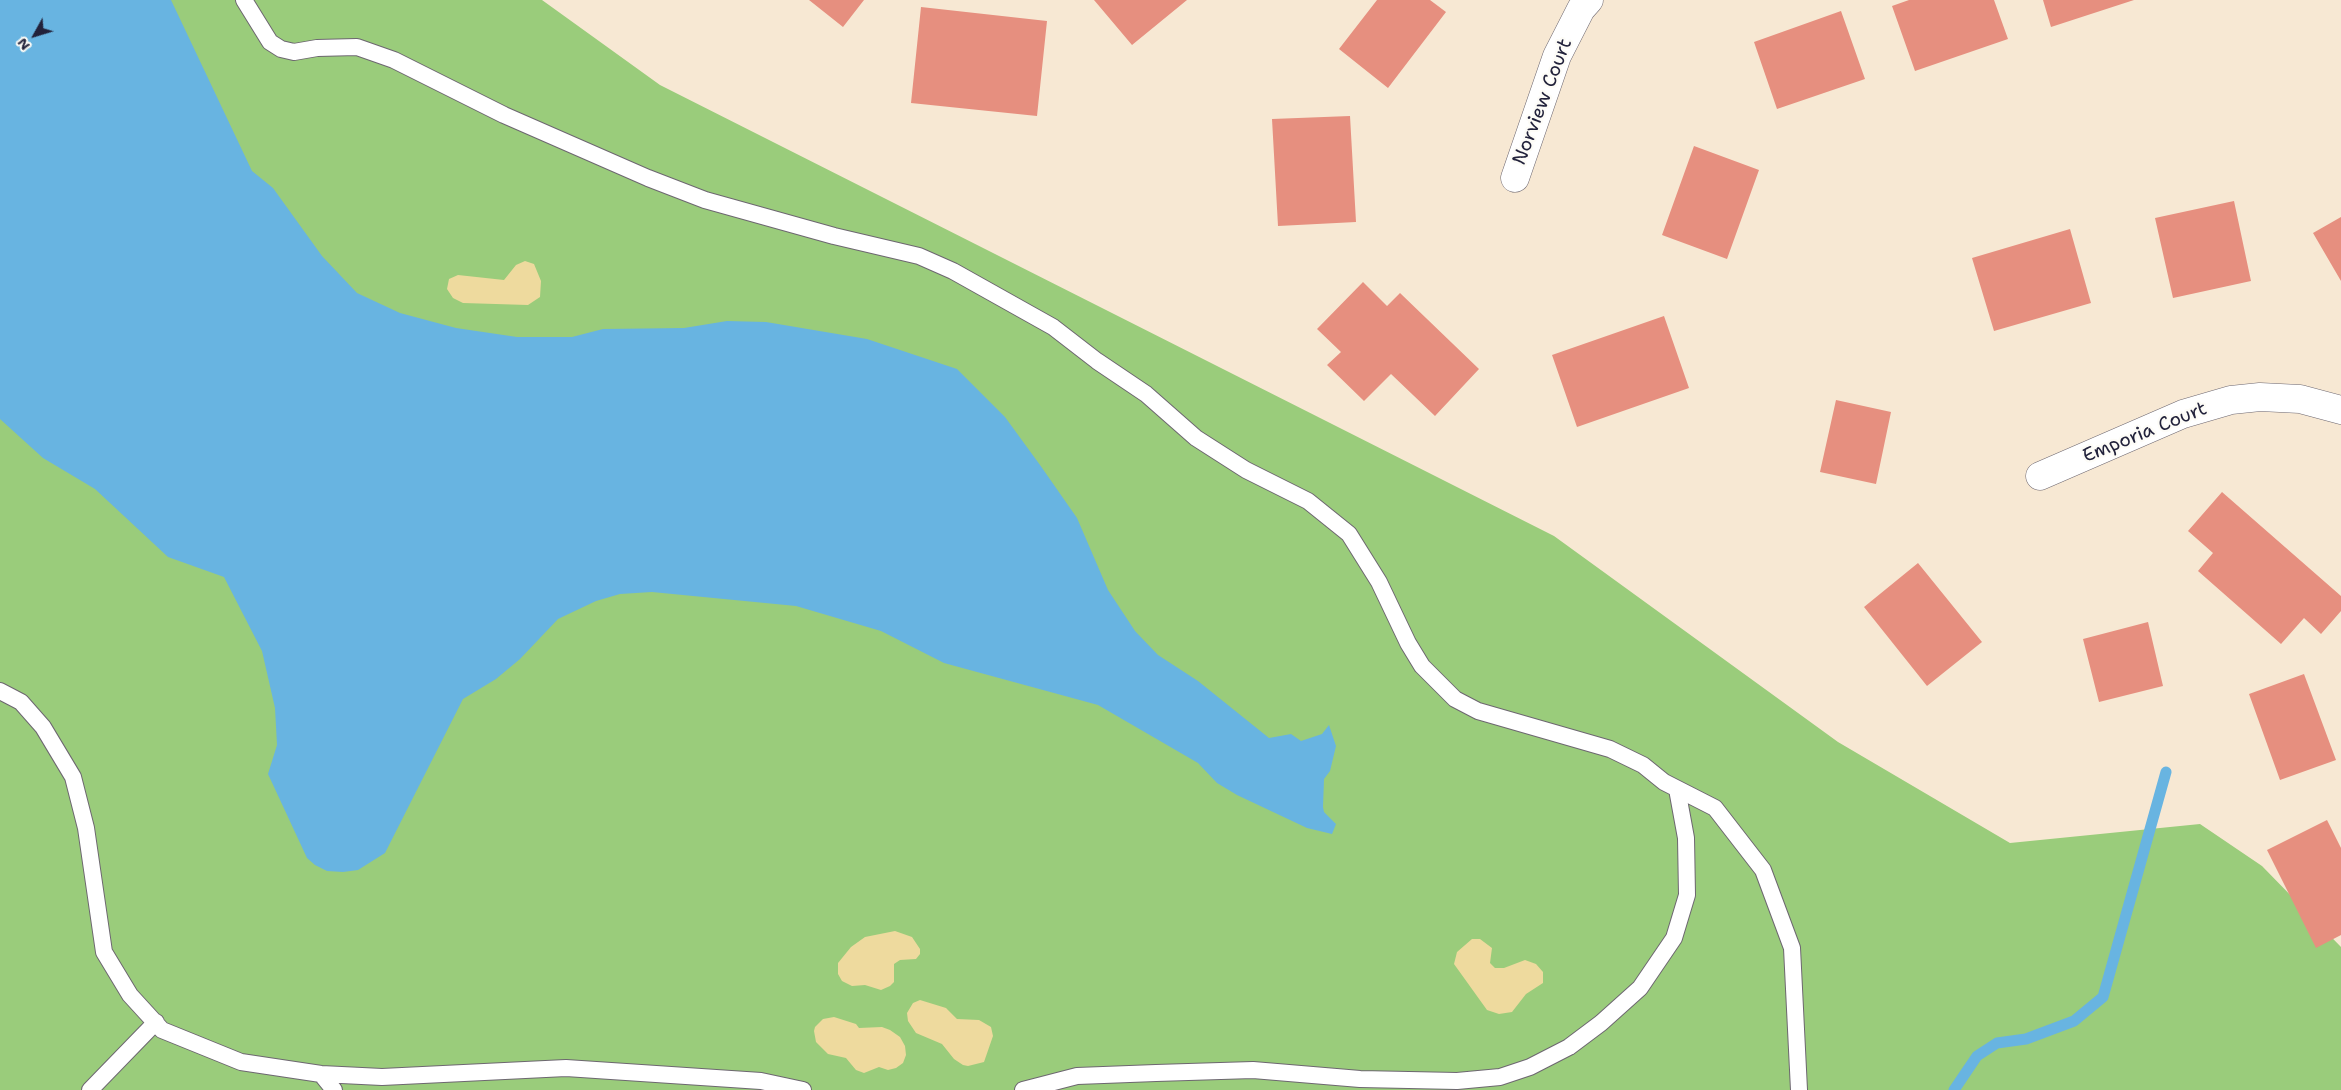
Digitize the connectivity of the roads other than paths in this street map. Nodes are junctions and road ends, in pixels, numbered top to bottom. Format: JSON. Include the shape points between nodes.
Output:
{"nodes":[{"id":1,"x":244,"y":0,"type":"edge"},
{"id":2,"x":1589,"y":0,"type":"edge"},
{"id":3,"x":1514,"y":178,"type":"dead end"},
{"id":4,"x":2341,"y":410,"type":"edge"},
{"id":5,"x":2040,"y":476,"type":"dead end"},
{"id":6,"x":0,"y":691,"type":"edge"},
{"id":7,"x":1677,"y":789,"type":"junction"},
{"id":8,"x":156,"y":1022,"type":"junction"},
{"id":9,"x":321,"y":1074,"type":"junction"},
{"id":10,"x":90,"y":1090,"type":"edge"},
{"id":11,"x":334,"y":1090,"type":"edge"},
{"id":12,"x":803,"y":1090,"type":"edge"},
{"id":13,"x":1023,"y":1090,"type":"edge"},
{"id":14,"x":1799,"y":1090,"type":"edge"}],
"edges":[{"from":1,"to":7,"type":"lane","via":[[270,42],[281,49],[294,52],[357,47],[394,60],[504,115],[648,178],[755,215],[919,256],[999,296],[1053,327],[1146,394],[1196,438],[1246,470],[1308,501],[1336,522],[1360,549],[1422,666],[1455,699],[1478,711],[1610,749],[1643,765]]},
{"from":2,"to":3,"type":"street","name":"Norview Court","via":[[1557,56]]},
{"from":4,"to":5,"type":"street","name":"Emporia Court","via":[[2300,399],[2260,397],[2231,400],[2183,414]]},
{"from":6,"to":8,"type":"lane","via":[[21,702],[43,727],[73,777],[86,828],[104,952],[130,995]]},
{"from":7,"to":13,"type":"lane","via":[[1686,838],[1687,895],[1674,938],[1640,988],[1601,1023],[1569,1047],[1530,1067],[1500,1078],[1457,1081],[1360,1079],[1253,1070],[1077,1076]]},
{"from":7,"to":14,"type":"lane","via":[[1715,808],[1763,870],[1792,948]]},
{"from":8,"to":9,"type":"lane","via":[[162,1030],[241,1062]]},
{"from":8,"to":10,"type":"lane"},
{"from":9,"to":11,"type":"lane"},
{"from":9,"to":12,"type":"lane","via":[[382,1077],[566,1068],[761,1081]]}]}
